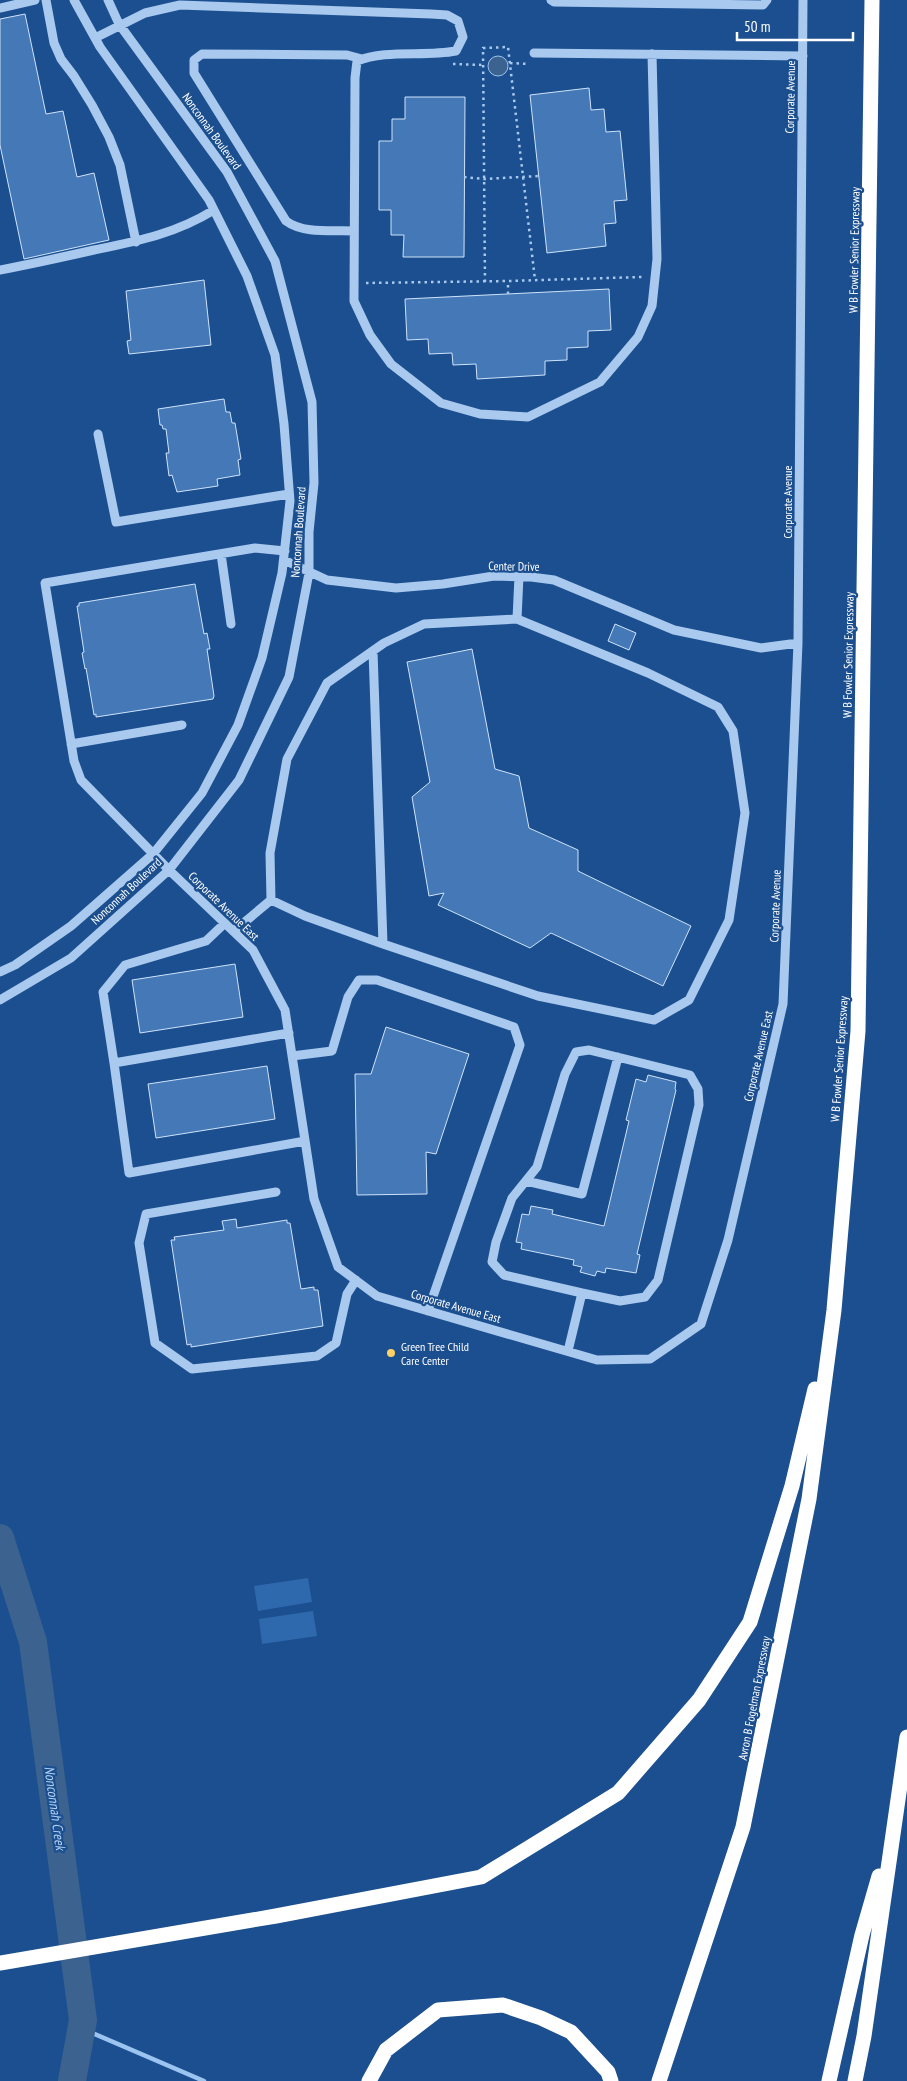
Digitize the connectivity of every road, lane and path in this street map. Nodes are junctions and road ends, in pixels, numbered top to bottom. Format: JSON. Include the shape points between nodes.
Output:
{"nodes":[{"id":1,"x":35,"y":0,"type":"edge"},
{"id":2,"x":46,"y":0,"type":"edge"},
{"id":3,"x":74,"y":0,"type":"edge"},
{"id":4,"x":108,"y":0,"type":"edge"},
{"id":5,"x":314,"y":0,"type":"edge"},
{"id":6,"x":551,"y":0,"type":"edge"},
{"id":7,"x":767,"y":0,"type":"edge"},
{"id":8,"x":803,"y":0,"type":"edge"},
{"id":9,"x":872,"y":0,"type":"edge"},
{"id":10,"x":172,"y":3,"type":"edge"},
{"id":11,"x":0,"y":8,"type":"edge"},
{"id":12,"x":314,"y":10,"type":"junction"},
{"id":13,"x":119,"y":24,"type":"junction"},
{"id":14,"x":95,"y":38,"type":"junction"},
{"id":15,"x":534,"y":52,"type":"dead end"},
{"id":16,"x":652,"y":54,"type":"junction"},
{"id":17,"x":803,"y":56,"type":"junction"},
{"id":18,"x":362,"y":59,"type":"junction"},
{"id":19,"x":539,"y":176,"type":"dead end"},
{"id":20,"x":464,"y":177,"type":"dead end"},
{"id":21,"x":523,"y":177,"type":"junction"},
{"id":22,"x":484,"y":178,"type":"junction"},
{"id":23,"x":214,"y":210,"type":"junction"},
{"id":24,"x":354,"y":231,"type":"junction"},
{"id":25,"x":136,"y":242,"type":"junction"},
{"id":26,"x":0,"y":270,"type":"edge"},
{"id":27,"x":655,"y":276,"type":"junction"},
{"id":28,"x":535,"y":280,"type":"junction"},
{"id":29,"x":485,"y":282,"type":"junction"},
{"id":30,"x":508,"y":282,"type":"junction"},
{"id":31,"x":354,"y":283,"type":"junction"},
{"id":32,"x":508,"y":294,"type":"dead end"},
{"id":33,"x":98,"y":434,"type":"dead end"},
{"id":34,"x":289,"y":494,"type":"junction"},
{"id":35,"x":221,"y":554,"type":"junction"},
{"id":36,"x":284,"y":556,"type":"junction"},
{"id":37,"x":309,"y":573,"type":"junction"},
{"id":38,"x":518,"y":576,"type":"junction"},
{"id":39,"x":517,"y":619,"type":"junction"},
{"id":40,"x":231,"y":624,"type":"dead end"},
{"id":41,"x":798,"y":643,"type":"junction"},
{"id":42,"x":373,"y":651,"type":"junction"},
{"id":43,"x":182,"y":725,"type":"dead end"},
{"id":44,"x":71,"y":744,"type":"junction"},
{"id":45,"x":153,"y":854,"type":"junction"},
{"id":46,"x":168,"y":870,"type":"junction"},
{"id":47,"x":271,"y":900,"type":"junction"},
{"id":48,"x":225,"y":923,"type":"junction"},
{"id":49,"x":234,"y":932,"type":"junction"},
{"id":50,"x":383,"y":944,"type":"junction"},
{"id":51,"x":0,"y":972,"type":"edge"},
{"id":52,"x":0,"y":1000,"type":"edge"},
{"id":53,"x":783,"y":1004,"type":"joint"},
{"id":54,"x":289,"y":1033,"type":"junction"},
{"id":55,"x":292,"y":1056,"type":"junction"},
{"id":56,"x":618,"y":1057,"type":"junction"},
{"id":57,"x":114,"y":1063,"type":"junction"},
{"id":58,"x":305,"y":1141,"type":"junction"},
{"id":59,"x":526,"y":1181,"type":"junction"},
{"id":60,"x":276,"y":1192,"type":"dead end"},
{"id":61,"x":356,"y":1280,"type":"junction"},
{"id":62,"x":582,"y":1293,"type":"junction"},
{"id":63,"x":428,"y":1310,"type":"junction"},
{"id":64,"x":834,"y":1310,"type":"junction"},
{"id":65,"x":568,"y":1352,"type":"junction"},
{"id":66,"x":907,"y":1736,"type":"edge"},
{"id":67,"x":894,"y":1821,"type":"junction"},
{"id":68,"x":0,"y":1964,"type":"edge"},
{"id":69,"x":369,"y":2081,"type":"edge"},
{"id":70,"x":611,"y":2081,"type":"edge"},
{"id":71,"x":659,"y":2081,"type":"edge"},
{"id":72,"x":829,"y":2081,"type":"edge"},
{"id":73,"x":855,"y":2081,"type":"edge"}],
"edges":[{"from":1,"to":11,"type":"street"},
{"from":2,"to":25,"type":"street","via":[[54,43],[61,59],[92,105],[116,156]]},
{"from":3,"to":14,"type":"street","name":"Nonconnah Boulevard"},
{"from":4,"to":13,"type":"street","name":"Nonconnah Boulevard"},
{"from":5,"to":12,"type":"street"},
{"from":6,"to":7,"type":"street","via":[[763,5]]},
{"from":8,"to":17,"type":"street","name":"Corporate Avenue"},
{"from":9,"to":64,"type":"highway","name":"W B Fowler Senior Expressway","via":[[858,1031]]},
{"from":10,"to":12,"type":"street"},
{"from":10,"to":13,"type":"street"},
{"from":12,"to":18,"type":"street","via":[[447,15],[458,21],[463,37],[456,51],[371,55]]},
{"from":13,"to":14,"type":"street"},
{"from":13,"to":37,"type":"street","name":"Nonconnah Boulevard","via":[[227,172],[275,261],[312,402],[314,482]]},
{"from":14,"to":23,"type":"street","name":"Nonconnah Boulevard"},
{"from":15,"to":16,"type":"street"},
{"from":16,"to":17,"type":"street"},
{"from":16,"to":27,"type":"street"},
{"from":17,"to":41,"type":"street","name":"Corporate Avenue"},
{"from":18,"to":24,"type":"street","via":[[357,61],[355,78]]},
{"from":18,"to":24,"type":"street","via":[[347,55],[202,54],[194,60],[194,73],[286,221],[294,227],[306,229]]},
{"from":19,"to":21,"type":"path"},
{"from":20,"to":22,"type":"path"},
{"from":21,"to":22,"type":"path"},
{"from":21,"to":22,"type":"path","via":[[508,47],[483,48]]},
{"from":21,"to":28,"type":"path"},
{"from":22,"to":29,"type":"path"},
{"from":23,"to":25,"type":"street","via":[[174,231]]},
{"from":23,"to":34,"type":"street","name":"Nonconnah Boulevard","via":[[247,276],[275,355]]},
{"from":24,"to":31,"type":"street"},
{"from":25,"to":26,"type":"street"},
{"from":27,"to":28,"type":"path"},
{"from":27,"to":31,"type":"street","via":[[652,306],[638,337],[600,382],[528,417],[480,414],[441,403],[392,364],[370,335],[354,301]]},
{"from":28,"to":30,"type":"path"},
{"from":29,"to":30,"type":"path"},
{"from":29,"to":31,"type":"path"},
{"from":30,"to":32,"type":"path"},
{"from":33,"to":34,"type":"street","via":[[116,522]]},
{"from":34,"to":36,"type":"street","name":"Nonconnah Boulevard"},
{"from":35,"to":36,"type":"street","via":[[255,548]]},
{"from":35,"to":40,"type":"street"},
{"from":35,"to":44,"type":"street","name":"Corporate Avenue East","via":[[45,583]]},
{"from":36,"to":37,"type":"street","name":"Center Drive"},
{"from":36,"to":45,"type":"street","name":"Nonconnah Boulevard","via":[[262,658],[238,725],[202,793]]},
{"from":37,"to":38,"type":"street","name":"Center Drive","via":[[327,580],[396,588]]},
{"from":37,"to":46,"type":"street","name":"Nonconnah Boulevard","via":[[289,677],[239,780]]},
{"from":38,"to":39,"type":"street"},
{"from":38,"to":41,"type":"street","name":"Center Drive","via":[[554,580],[674,630],[761,648]]},
{"from":39,"to":42,"type":"street","via":[[424,624]]},
{"from":39,"to":50,"type":"street","via":[[648,673],[718,707],[733,731],[746,813],[729,920],[689,1000],[654,1020],[538,996]]},
{"from":41,"to":53,"type":"street","name":"Corporate Avenue"},
{"from":42,"to":47,"type":"street","via":[[327,683],[288,759],[270,853]]},
{"from":42,"to":50,"type":"street"},
{"from":43,"to":44,"type":"street"},
{"from":44,"to":45,"type":"street","name":"Corporate Avenue East","via":[[81,780]]},
{"from":45,"to":46,"type":"street","name":"Corporate Avenue East"},
{"from":45,"to":51,"type":"street","name":"Nonconnah Boulevard","via":[[71,926]]},
{"from":46,"to":48,"type":"street","name":"Corporate Avenue East"},
{"from":46,"to":52,"type":"street","name":"Nonconnah Boulevard","via":[[71,958]]},
{"from":47,"to":49,"type":"street"},
{"from":47,"to":50,"type":"street"},
{"from":48,"to":49,"type":"street","name":"Corporate Avenue East"},
{"from":48,"to":57,"type":"street","via":[[206,941],[125,965],[103,992]]},
{"from":49,"to":54,"type":"street","name":"Corporate Avenue East","via":[[253,950],[285,1010]]},
{"from":53,"to":65,"type":"street","name":"Corporate Avenue East","via":[[728,1240],[701,1324],[650,1359],[597,1360]]},
{"from":54,"to":55,"type":"street","name":"Corporate Avenue East"},
{"from":54,"to":57,"type":"street"},
{"from":55,"to":58,"type":"street","name":"Corporate Avenue East"},
{"from":55,"to":63,"type":"street","via":[[332,1051],[348,997],[359,980],[377,980],[514,1027],[520,1045]]},
{"from":56,"to":59,"type":"street","via":[[589,1050],[576,1052],[565,1074],[537,1167]]},
{"from":56,"to":59,"type":"street","via":[[582,1194]]},
{"from":56,"to":62,"type":"street","via":[[690,1075],[698,1089],[699,1105],[658,1280],[645,1297],[620,1301]]},
{"from":57,"to":58,"type":"street","via":[[129,1172]]},
{"from":58,"to":61,"type":"street","name":"Corporate Avenue East","via":[[314,1199],[338,1267]]},
{"from":59,"to":62,"type":"street","via":[[512,1198],[492,1262],[504,1275]]},
{"from":60,"to":61,"type":"street","via":[[146,1214],[139,1243],[155,1344],[192,1369],[317,1356],[336,1343],[347,1294]]},
{"from":61,"to":63,"type":"street","name":"Corporate Avenue East","via":[[377,1296]]},
{"from":62,"to":65,"type":"street"},
{"from":63,"to":65,"type":"street","name":"Corporate Avenue East"},
{"from":64,"to":68,"type":"highway","via":[[792,1486],[750,1622],[698,1700],[618,1793],[482,1877]]},
{"from":64,"to":71,"type":"highway","name":"Avron B Fogelman Expressway","via":[[809,1498],[743,1827]]},
{"from":66,"to":67,"type":"highway"},
{"from":67,"to":72,"type":"highway","via":[[862,1934]]},
{"from":67,"to":73,"type":"highway"},
{"from":69,"to":70,"type":"highway","via":[[386,2050],[438,2010],[503,2005],[571,2032],[608,2072]]}]}
